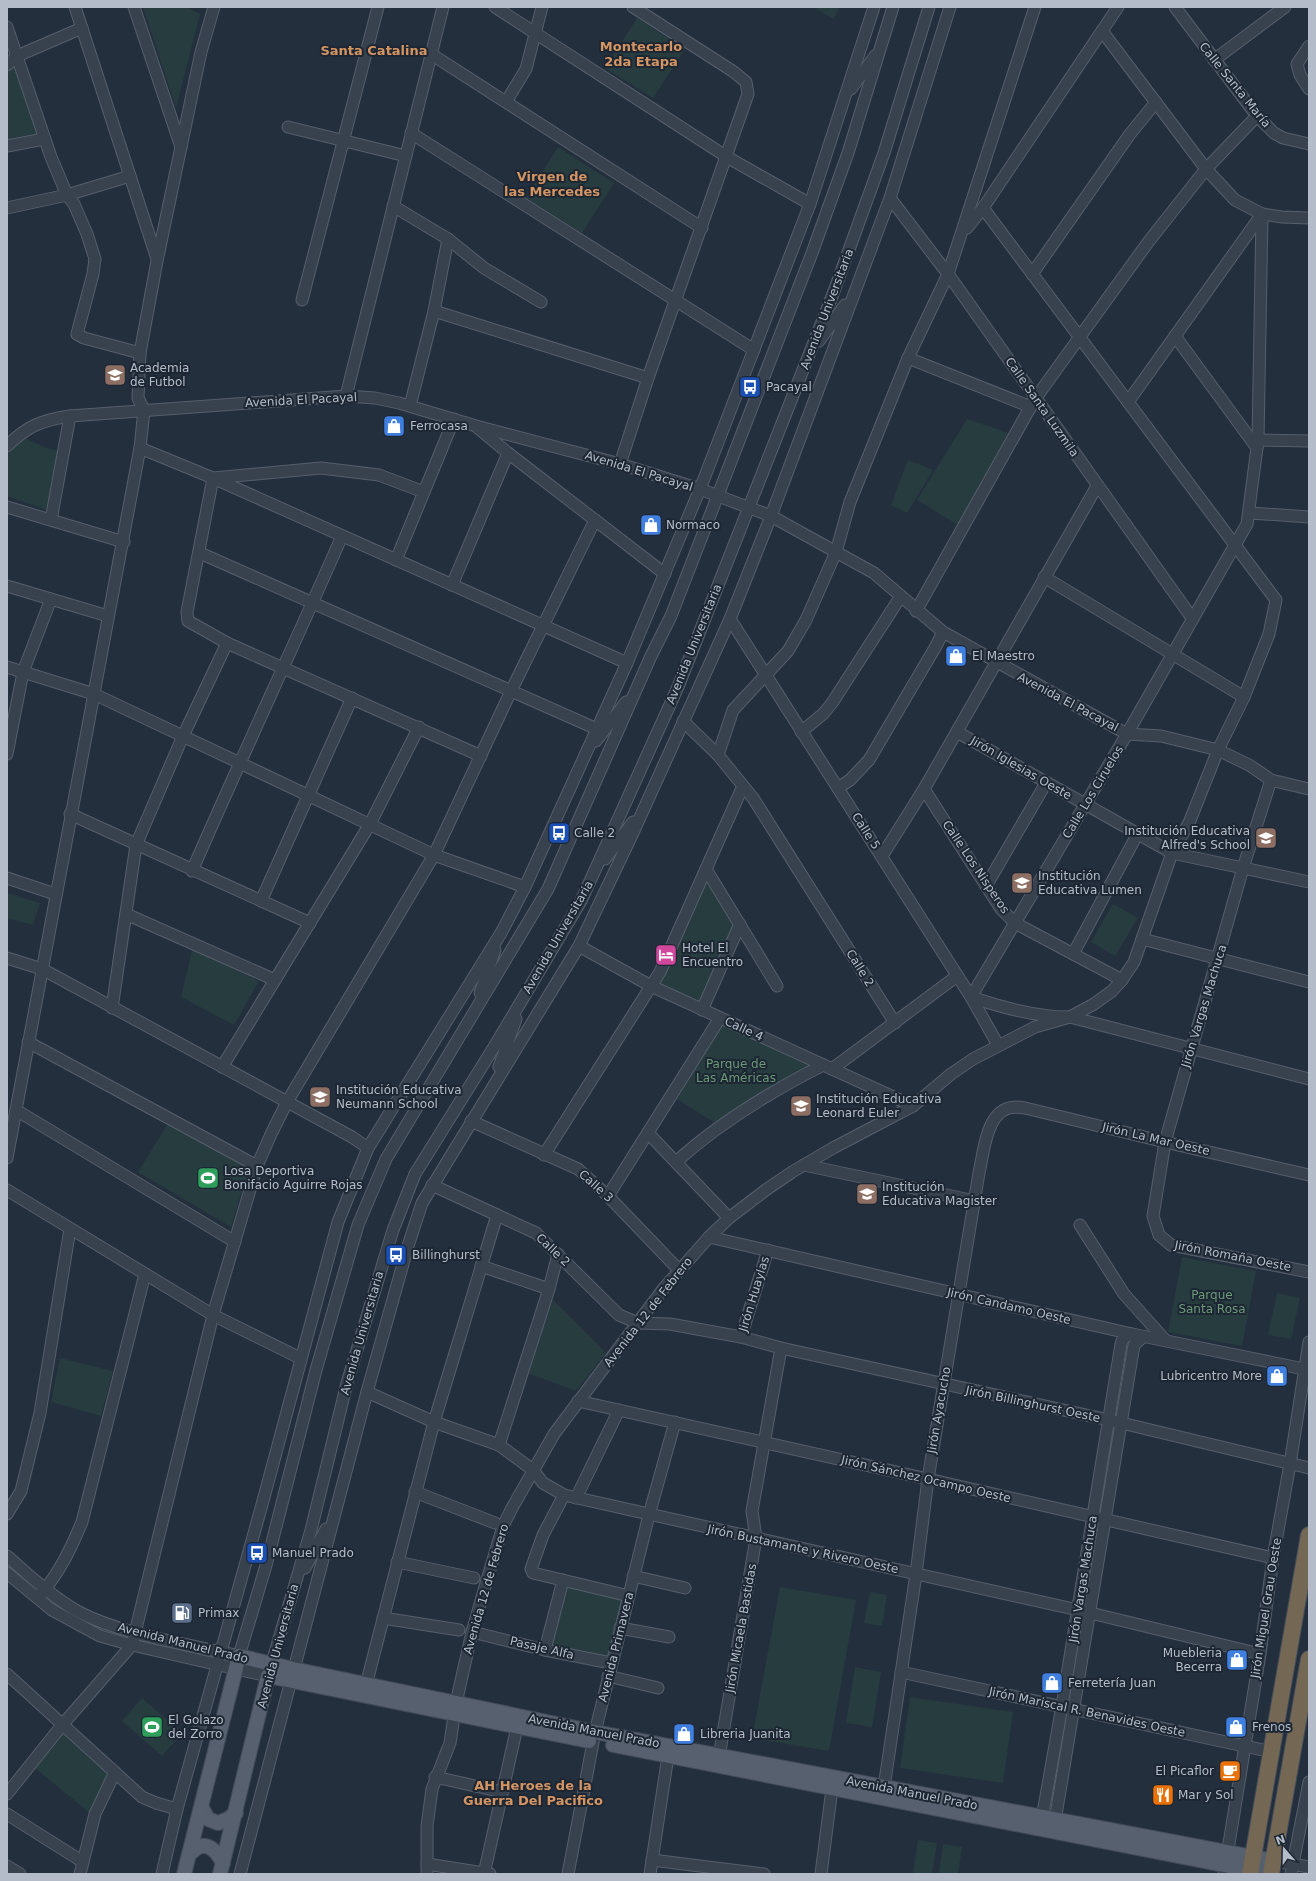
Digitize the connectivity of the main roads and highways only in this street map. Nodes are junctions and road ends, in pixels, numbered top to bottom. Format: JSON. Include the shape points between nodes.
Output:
{"nodes":[{"id":1,"x":1309,"y":1535,"type":"edge"},
{"id":2,"x":1309,"y":1659,"type":"edge"},
{"id":3,"x":270,"y":1670,"type":"junction"},
{"id":4,"x":292,"y":1675,"type":"junction"},
{"id":5,"x":455,"y":1709,"type":"junction"},
{"id":6,"x":594,"y":1737,"type":"junction"},
{"id":7,"x":718,"y":1761,"type":"junction"},
{"id":8,"x":833,"y":1783,"type":"junction"},
{"id":9,"x":202,"y":1808,"type":"junction"},
{"id":10,"x":236,"y":1812,"type":"junction"},
{"id":11,"x":1048,"y":1825,"type":"junction"},
{"id":12,"x":190,"y":1854,"type":"junction"},
{"id":13,"x":1226,"y":1864,"type":"edge"},
{"id":14,"x":1251,"y":1867,"type":"edge"},
{"id":15,"x":222,"y":1868,"type":"edge"},
{"id":16,"x":1272,"y":1870,"type":"edge"},
{"id":17,"x":184,"y":1874,"type":"edge"}],
"edges":[{"from":1,"to":14,"type":"highway"},
{"from":2,"to":16,"type":"highway"},
{"from":3,"to":4,"type":"main road","name":"Avenida Manuel Prado"},
{"from":3,"to":9,"type":"main road","name":"Avenida Manuel Prado","via":[[237,1662]]},
{"from":3,"to":10,"type":"main road","name":"Avenida Universitaria"},
{"from":4,"to":5,"type":"main road","name":"Avenida Manuel Prado"},
{"from":4,"to":5,"type":"main road","name":"Avenida Manuel Prado","via":[[366,1684]]},
{"from":5,"to":6,"type":"main road","name":"Avenida Manuel Prado"},
{"from":6,"to":7,"type":"main road","name":"Avenida Manuel Prado"},
{"from":6,"to":7,"type":"main road","name":"Avenida Manuel Prado","via":[[668,1756]]},
{"from":7,"to":8,"type":"main road","name":"Avenida Manuel Prado"},
{"from":8,"to":11,"type":"main road","name":"Avenida Manuel Prado"},
{"from":8,"to":11,"type":"main road","name":"Avenida Manuel Prado","via":[[884,1787]]},
{"from":9,"to":10,"type":"main road","via":[[208,1819],[218,1823],[228,1820]]},
{"from":9,"to":12,"type":"main road"},
{"from":10,"to":15,"type":"main road","name":"Avenida Universitaria"},
{"from":11,"to":13,"type":"main road","name":"Avenida Manuel Prado"},
{"from":12,"to":15,"type":"main road","via":[[200,1847],[209,1846],[217,1852]]},
{"from":12,"to":17,"type":"main road"},
{"from":13,"to":14,"type":"main road","name":"Avenida Manuel Prado"},
{"from":14,"to":16,"type":"main road","name":"Avenida Manuel Prado"}]}
